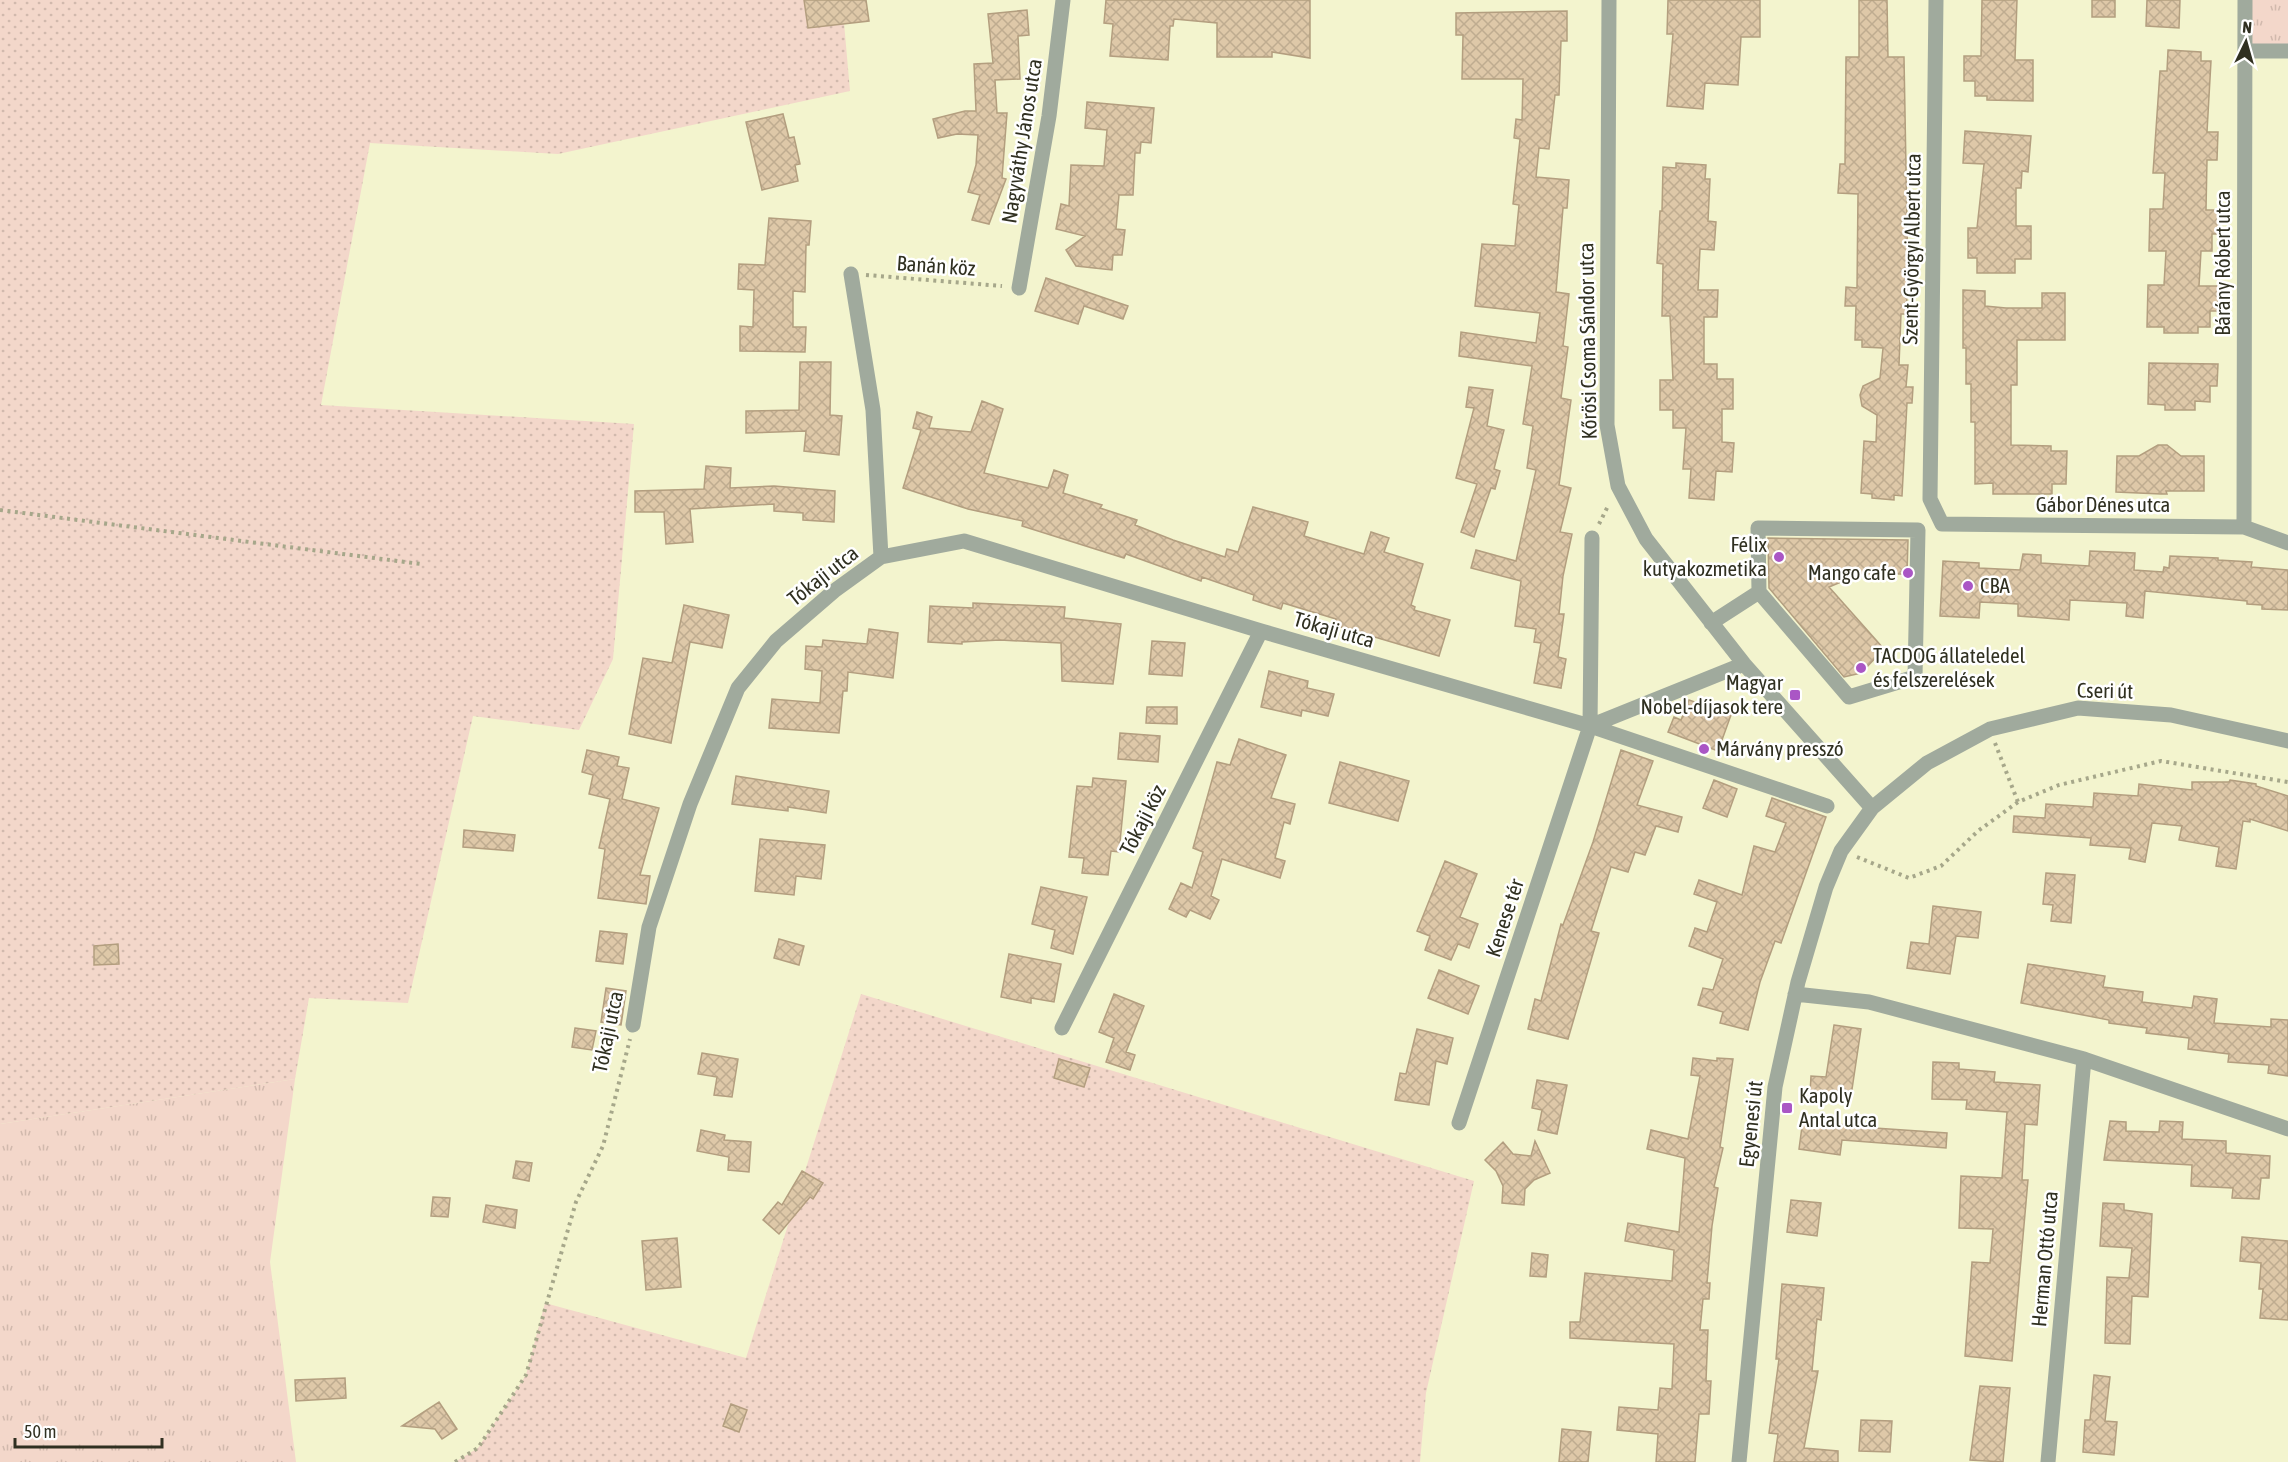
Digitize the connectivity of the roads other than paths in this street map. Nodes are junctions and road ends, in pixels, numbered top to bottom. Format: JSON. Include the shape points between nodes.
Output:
{"nodes":[{"id":1,"x":1063,"y":0,"type":"edge"},
{"id":2,"x":1609,"y":0,"type":"edge"},
{"id":3,"x":1936,"y":0,"type":"edge"},
{"id":4,"x":2245,"y":0,"type":"edge"},
{"id":5,"x":2245,"y":51,"type":"junction"},
{"id":6,"x":2288,"y":51,"type":"edge"},
{"id":7,"x":850,"y":274,"type":"road end"},
{"id":8,"x":1019,"y":288,"type":"road end"},
{"id":9,"x":1930,"y":499,"type":"joint"},
{"id":10,"x":2244,"y":527,"type":"junction"},
{"id":11,"x":1592,"y":538,"type":"road end"},
{"id":12,"x":2288,"y":543,"type":"edge"},
{"id":13,"x":881,"y":557,"type":"junction"},
{"id":14,"x":1759,"y":592,"type":"junction"},
{"id":15,"x":1711,"y":622,"type":"junction"},
{"id":16,"x":1261,"y":631,"type":"junction"},
{"id":17,"x":1744,"y":664,"type":"junction"},
{"id":18,"x":1590,"y":726,"type":"junction"},
{"id":19,"x":2288,"y":741,"type":"edge"},
{"id":20,"x":1827,"y":806,"type":"dead end"},
{"id":21,"x":1872,"y":808,"type":"junction"},
{"id":22,"x":1795,"y":994,"type":"junction"},
{"id":23,"x":633,"y":1025,"type":"road end"},
{"id":24,"x":1062,"y":1028,"type":"dead end"},
{"id":25,"x":2084,"y":1059,"type":"junction"},
{"id":26,"x":1459,"y":1124,"type":"dead end"},
{"id":27,"x":2288,"y":1129,"type":"edge"},
{"id":28,"x":1738,"y":1462,"type":"edge"},
{"id":29,"x":2048,"y":1462,"type":"edge"}],
"edges":[{"from":1,"to":8,"type":"street","name":"Nagyváthy János utca","via":[[1049,116]]},
{"from":2,"to":15,"type":"street","name":"Kőrösi Csoma Sándor utca","via":[[1607,426],[1618,486],[1646,539]]},
{"from":3,"to":9,"type":"street","name":"Szent-Györgyi Albert utca"},
{"from":4,"to":5,"type":"street","name":"Bárány Róbert utca"},
{"from":5,"to":6,"type":"street"},
{"from":5,"to":10,"type":"street","name":"Bárány Róbert utca"},
{"from":7,"to":13,"type":"street","via":[[873,410]]},
{"from":9,"to":10,"type":"street","name":"Gábor Dénes utca","via":[[1942,524]]},
{"from":10,"to":12,"type":"street","name":"Gábor Dénes utca"},
{"from":11,"to":18,"type":"street"},
{"from":13,"to":16,"type":"street","name":"Tókaji utca","via":[[964,541]]},
{"from":13,"to":23,"type":"street","name":"Tókaji utca","via":[[776,641],[738,688],[690,804],[649,927]]},
{"from":14,"to":14,"type":"street","via":[[1849,697],[1915,677],[1918,530],[1758,528]]},
{"from":14,"to":15,"type":"street"},
{"from":15,"to":17,"type":"street","name":"Kőrösi Csoma Sándor utca"},
{"from":16,"to":18,"type":"street","name":"Tókaji utca"},
{"from":16,"to":24,"type":"street","name":"Tókaji köz"},
{"from":17,"to":18,"type":"street"},
{"from":17,"to":21,"type":"street","name":"Kőrösi Csoma Sándor utca"},
{"from":18,"to":20,"type":"street","name":"Tókaji utca"},
{"from":18,"to":26,"type":"street","name":"Kenese tér"},
{"from":19,"to":21,"type":"street","name":"Cseri út","via":[[2170,715],[2078,708],[1989,729],[1927,763]]},
{"from":21,"to":22,"type":"street","name":"Egyenesi út","via":[[1840,851]]},
{"from":22,"to":25,"type":"street","via":[[1869,1002]]},
{"from":22,"to":28,"type":"street","name":"Egyenesi út","via":[[1775,1087]]},
{"from":25,"to":27,"type":"street"},
{"from":25,"to":29,"type":"street","name":"Herman Ottó utca"}]}
